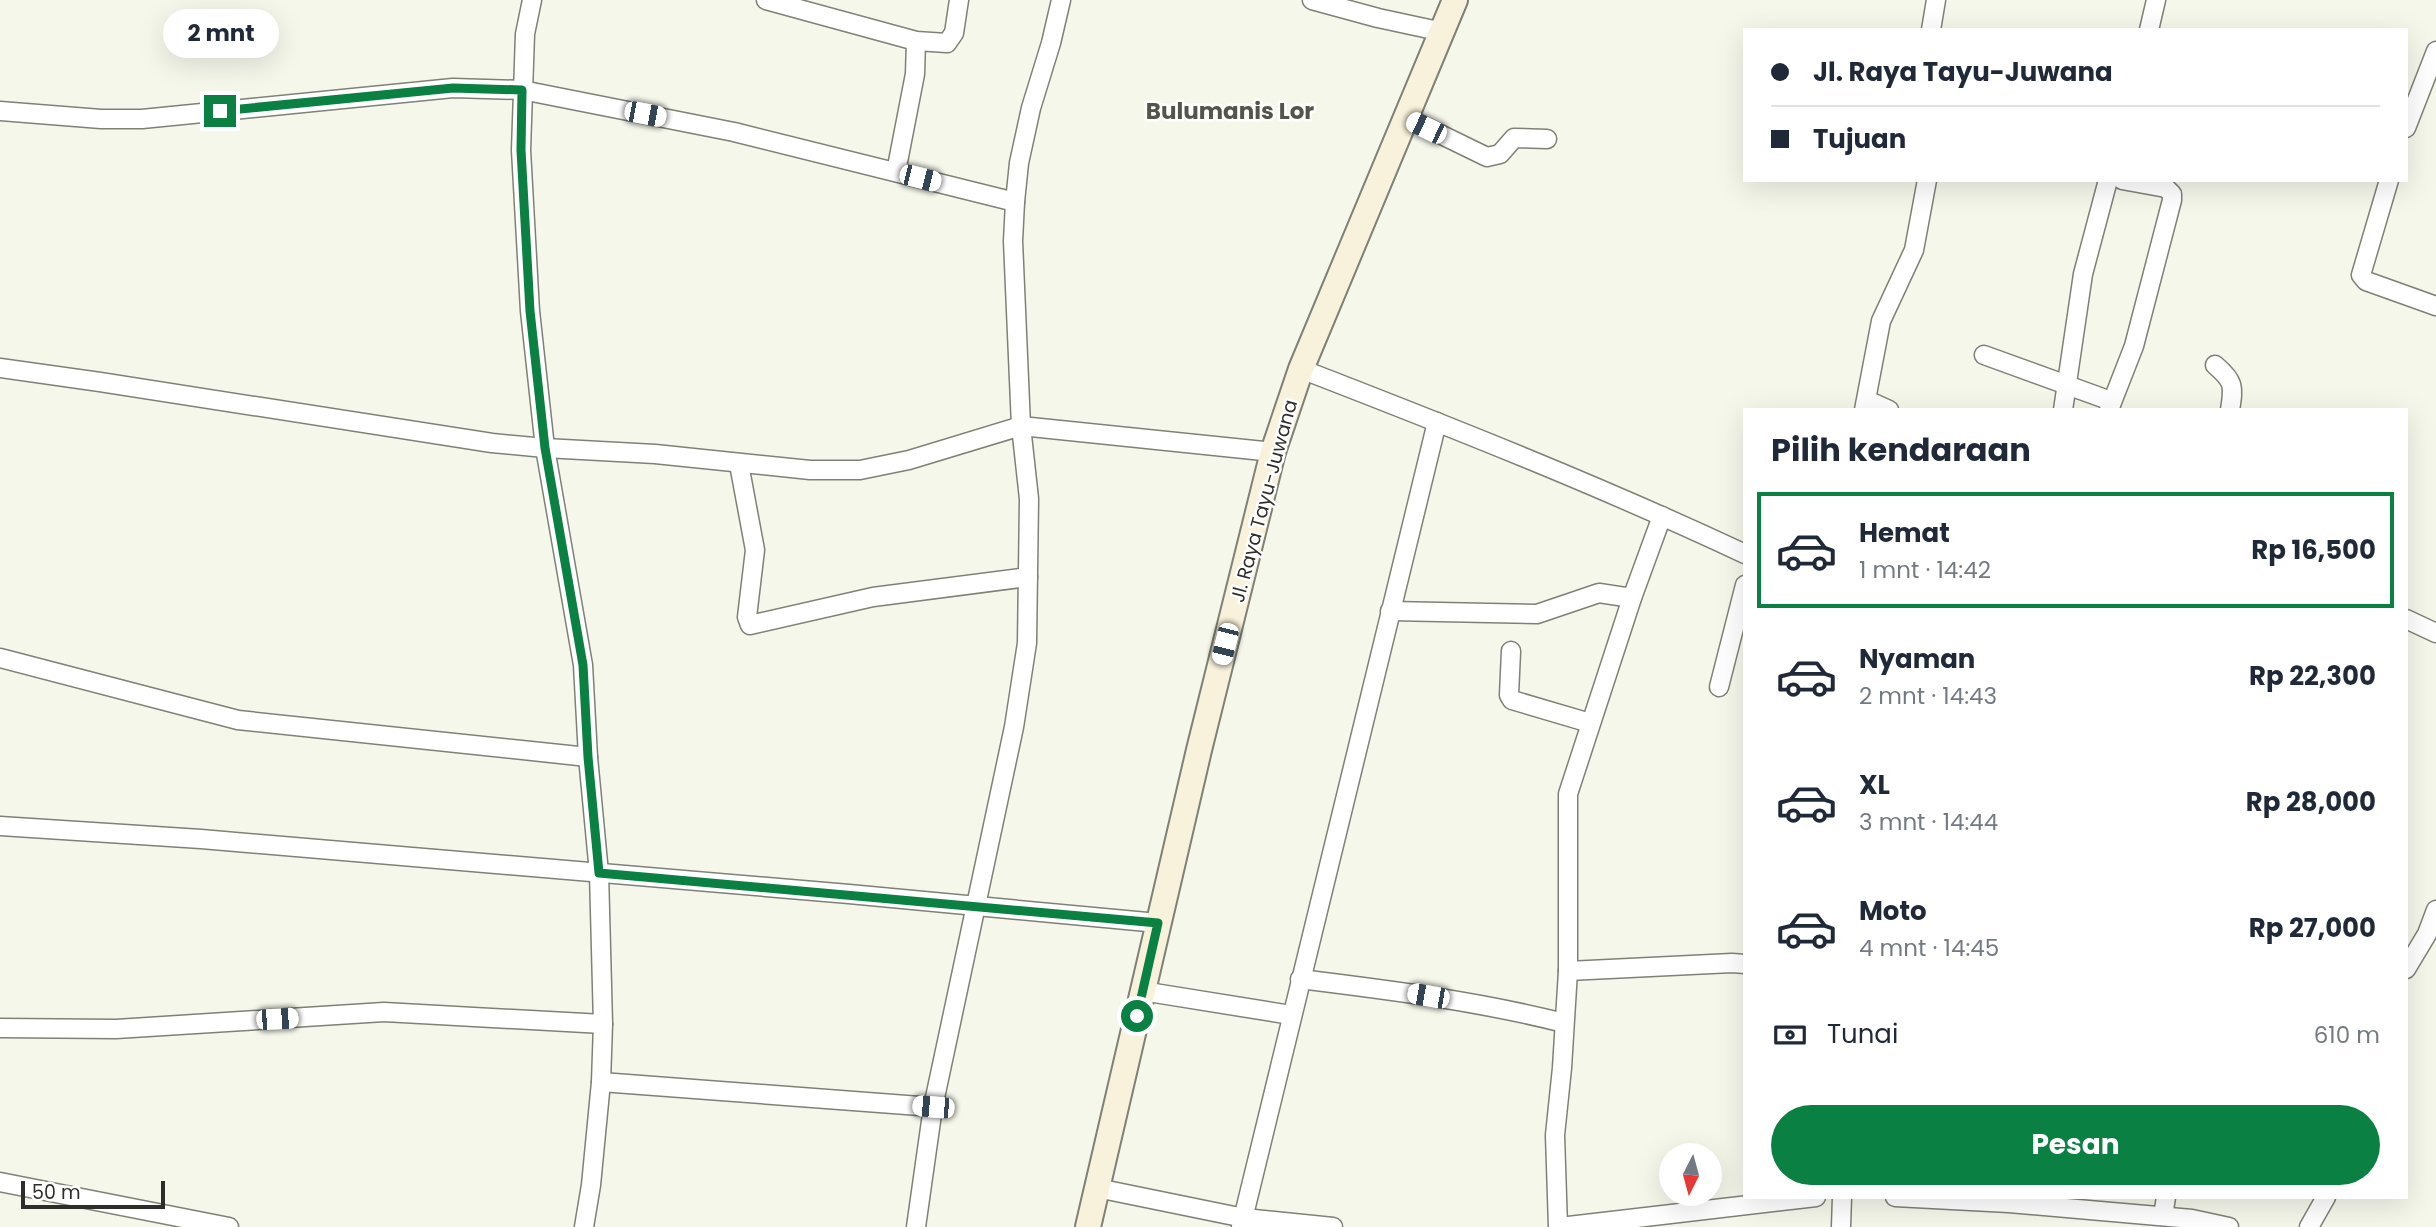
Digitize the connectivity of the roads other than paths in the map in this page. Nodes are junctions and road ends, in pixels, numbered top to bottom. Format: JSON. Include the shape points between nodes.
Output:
{"nodes":[{"id":1,"x":532,"y":0,"type":"edge"},
{"id":2,"x":766,"y":0,"type":"edge"},
{"id":3,"x":959,"y":0,"type":"edge"},
{"id":4,"x":1061,"y":0,"type":"edge"},
{"id":5,"x":1312,"y":0,"type":"edge"},
{"id":6,"x":1455,"y":0,"type":"edge"},
{"id":7,"x":1936,"y":0,"type":"edge"},
{"id":8,"x":2156,"y":0,"type":"edge"},
{"id":9,"x":1931,"y":28,"type":"edge"},
{"id":10,"x":2149,"y":28,"type":"edge"},
{"id":11,"x":1443,"y":32,"type":"junction"},
{"id":12,"x":916,"y":41,"type":"junction"},
{"id":13,"x":2436,"y":51,"type":"edge"},
{"id":14,"x":522,"y":90,"type":"junction"},
{"id":15,"x":0,"y":111,"type":"edge"},
{"id":16,"x":1407,"y":118,"type":"junction"},
{"id":17,"x":2408,"y":123,"type":"edge"},
{"id":18,"x":1548,"y":139,"type":"dead end"},
{"id":19,"x":896,"y":172,"type":"junction"},
{"id":20,"x":1927,"y":182,"type":"edge"},
{"id":21,"x":2107,"y":182,"type":"edge"},
{"id":22,"x":2133,"y":182,"type":"edge"},
{"id":23,"x":2388,"y":182,"type":"edge"},
{"id":24,"x":1015,"y":202,"type":"junction"},
{"id":25,"x":2436,"y":306,"type":"edge"},
{"id":26,"x":1984,"y":355,"type":"dead end"},
{"id":27,"x":2215,"y":365,"type":"dead end"},
{"id":28,"x":0,"y":368,"type":"edge"},
{"id":29,"x":1301,"y":369,"type":"junction"},
{"id":30,"x":2067,"y":386,"type":"junction"},
{"id":31,"x":1866,"y":405,"type":"edge"},
{"id":32,"x":2110,"y":405,"type":"edge"},
{"id":33,"x":2063,"y":408,"type":"edge"},
{"id":34,"x":2230,"y":408,"type":"edge"},
{"id":35,"x":1437,"y":422,"type":"junction"},
{"id":36,"x":1021,"y":426,"type":"junction"},
{"id":37,"x":545,"y":448,"type":"junction"},
{"id":38,"x":1273,"y":452,"type":"junction"},
{"id":39,"x":738,"y":464,"type":"junction"},
{"id":40,"x":1662,"y":516,"type":"junction"},
{"id":41,"x":1743,"y":553,"type":"edge"},
{"id":42,"x":1028,"y":577,"type":"junction"},
{"id":43,"x":1743,"y":593,"type":"edge"},
{"id":44,"x":1632,"y":598,"type":"junction"},
{"id":45,"x":1390,"y":611,"type":"junction"},
{"id":46,"x":2408,"y":620,"type":"edge"},
{"id":47,"x":2436,"y":633,"type":"edge"},
{"id":48,"x":1511,"y":651,"type":"dead end"},
{"id":49,"x":0,"y":658,"type":"edge"},
{"id":50,"x":1719,"y":687,"type":"dead end"},
{"id":51,"x":1590,"y":723,"type":"junction"},
{"id":52,"x":588,"y":757,"type":"junction"},
{"id":53,"x":0,"y":827,"type":"edge"},
{"id":54,"x":599,"y":873,"type":"junction"},
{"id":55,"x":976,"y":906,"type":"junction"},
{"id":56,"x":2436,"y":910,"type":"edge"},
{"id":57,"x":1158,"y":923,"type":"junction"},
{"id":58,"x":1743,"y":964,"type":"edge"},
{"id":59,"x":2408,"y":968,"type":"edge"},
{"id":60,"x":1568,"y":971,"type":"junction"},
{"id":61,"x":1300,"y":979,"type":"junction"},
{"id":62,"x":1142,"y":991,"type":"junction"},
{"id":63,"x":1292,"y":1015,"type":"junction"},
{"id":64,"x":1564,"y":1023,"type":"junction"},
{"id":65,"x":603,"y":1024,"type":"junction"},
{"id":66,"x":0,"y":1028,"type":"edge"},
{"id":67,"x":601,"y":1082,"type":"junction"},
{"id":68,"x":933,"y":1107,"type":"junction"},
{"id":69,"x":0,"y":1182,"type":"edge"},
{"id":70,"x":1097,"y":1188,"type":"junction"},
{"id":71,"x":1799,"y":1199,"type":"edge"},
{"id":72,"x":1842,"y":1199,"type":"edge"},
{"id":73,"x":1933,"y":1199,"type":"edge"},
{"id":74,"x":2166,"y":1199,"type":"edge"},
{"id":75,"x":2325,"y":1199,"type":"edge"},
{"id":76,"x":2163,"y":1216,"type":"junction"},
{"id":77,"x":2100,"y":1219,"type":"edge"},
{"id":78,"x":1242,"y":1222,"type":"edge"},
{"id":79,"x":229,"y":1227,"type":"edge"},
{"id":80,"x":584,"y":1227,"type":"edge"},
{"id":81,"x":916,"y":1227,"type":"edge"},
{"id":82,"x":1088,"y":1227,"type":"edge"},
{"id":83,"x":1333,"y":1227,"type":"edge"},
{"id":84,"x":1559,"y":1227,"type":"edge"},
{"id":85,"x":1841,"y":1227,"type":"edge"},
{"id":86,"x":2229,"y":1227,"type":"edge"},
{"id":87,"x":2309,"y":1227,"type":"edge"}],
"edges":[{"from":1,"to":14,"type":"street"},
{"from":2,"to":12,"type":"street"},
{"from":3,"to":12,"type":"street","via":[[954,33],[947,43]]},
{"from":4,"to":24,"type":"street","via":[[1031,108]]},
{"from":5,"to":11,"type":"street"},
{"from":6,"to":11,"type":"main road","name":"Jl. Raya Tayu-Juwana"},
{"from":7,"to":9,"type":"street"},
{"from":8,"to":10,"type":"street"},
{"from":11,"to":16,"type":"main road","name":"Jl. Raya Tayu-Juwana"},
{"from":12,"to":19,"type":"street","via":[[915,74]]},
{"from":13,"to":17,"type":"street"},
{"from":14,"to":15,"type":"street","via":[[453,88],[142,119]]},
{"from":14,"to":19,"type":"street","via":[[734,132]]},
{"from":14,"to":37,"type":"street","via":[[530,311]]},
{"from":16,"to":18,"type":"street","via":[[1487,156],[1500,154],[1514,138]]},
{"from":16,"to":29,"type":"main road","name":"Jl. Raya Tayu-Juwana"},
{"from":19,"to":24,"type":"street"},
{"from":20,"to":31,"type":"street","via":[[1914,250],[1881,321]]},
{"from":21,"to":30,"type":"street","via":[[2083,274]]},
{"from":22,"to":32,"type":"street","via":[[2166,188],[2172,200],[2134,346]]},
{"from":23,"to":25,"type":"street","via":[[2361,275],[2366,281]]},
{"from":24,"to":36,"type":"street"},
{"from":26,"to":30,"type":"street"},
{"from":27,"to":34,"type":"street","via":[[2229,376]]},
{"from":28,"to":37,"type":"street"},
{"from":29,"to":35,"type":"street"},
{"from":29,"to":38,"type":"main road","name":"Jl. Raya Tayu-Juwana"},
{"from":30,"to":32,"type":"street"},
{"from":30,"to":33,"type":"street"},
{"from":35,"to":40,"type":"street"},
{"from":35,"to":45,"type":"street"},
{"from":36,"to":38,"type":"street"},
{"from":36,"to":39,"type":"street","via":[[860,470]]},
{"from":36,"to":42,"type":"street","via":[[1029,499]]},
{"from":37,"to":39,"type":"street"},
{"from":37,"to":52,"type":"street","via":[[583,665]]},
{"from":38,"to":57,"type":"main road","name":"Jl. Raya Tayu-Juwana"},
{"from":39,"to":42,"type":"street","via":[[755,550],[747,617],[750,625],[873,597]]},
{"from":40,"to":41,"type":"street"},
{"from":40,"to":44,"type":"street"},
{"from":42,"to":55,"type":"street","via":[[1027,643],[1014,727]]},
{"from":43,"to":50,"type":"street"},
{"from":44,"to":45,"type":"street","via":[[1599,593],[1537,614]]},
{"from":44,"to":51,"type":"street"},
{"from":45,"to":61,"type":"street"},
{"from":46,"to":47,"type":"street"},
{"from":48,"to":51,"type":"street","via":[[1512,700]]},
{"from":49,"to":52,"type":"street","via":[[238,720]]},
{"from":51,"to":60,"type":"street","via":[[1568,794]]},
{"from":52,"to":54,"type":"street"},
{"from":53,"to":54,"type":"street"},
{"from":54,"to":55,"type":"street"},
{"from":54,"to":65,"type":"street"},
{"from":55,"to":57,"type":"street"},
{"from":55,"to":68,"type":"street"},
{"from":56,"to":59,"type":"street"},
{"from":57,"to":62,"type":"main road","name":"Jl. Raya Tayu-Juwana"},
{"from":58,"to":60,"type":"street"},
{"from":60,"to":64,"type":"street"},
{"from":61,"to":63,"type":"street"},
{"from":61,"to":64,"type":"street","via":[[1503,1008]]},
{"from":62,"to":63,"type":"street"},
{"from":62,"to":70,"type":"main road","name":"Jl. Raya Tayu-Juwana"},
{"from":63,"to":78,"type":"street"},
{"from":64,"to":84,"type":"street","via":[[1555,1135]]},
{"from":65,"to":66,"type":"street","via":[[384,1012],[117,1028]]},
{"from":65,"to":67,"type":"street"},
{"from":67,"to":68,"type":"street"},
{"from":67,"to":80,"type":"street"},
{"from":68,"to":81,"type":"street"},
{"from":69,"to":79,"type":"street"},
{"from":70,"to":78,"type":"street"},
{"from":70,"to":82,"type":"main road","name":"Jl. Raya Tayu-Juwana"},
{"from":71,"to":84,"type":"street"},
{"from":72,"to":85,"type":"street"},
{"from":73,"to":77,"type":"street","via":[[2008,1203]]},
{"from":74,"to":76,"type":"street"},
{"from":75,"to":87,"type":"street"},
{"from":76,"to":77,"type":"street"},
{"from":76,"to":86,"type":"street"},
{"from":78,"to":83,"type":"street"}]}
